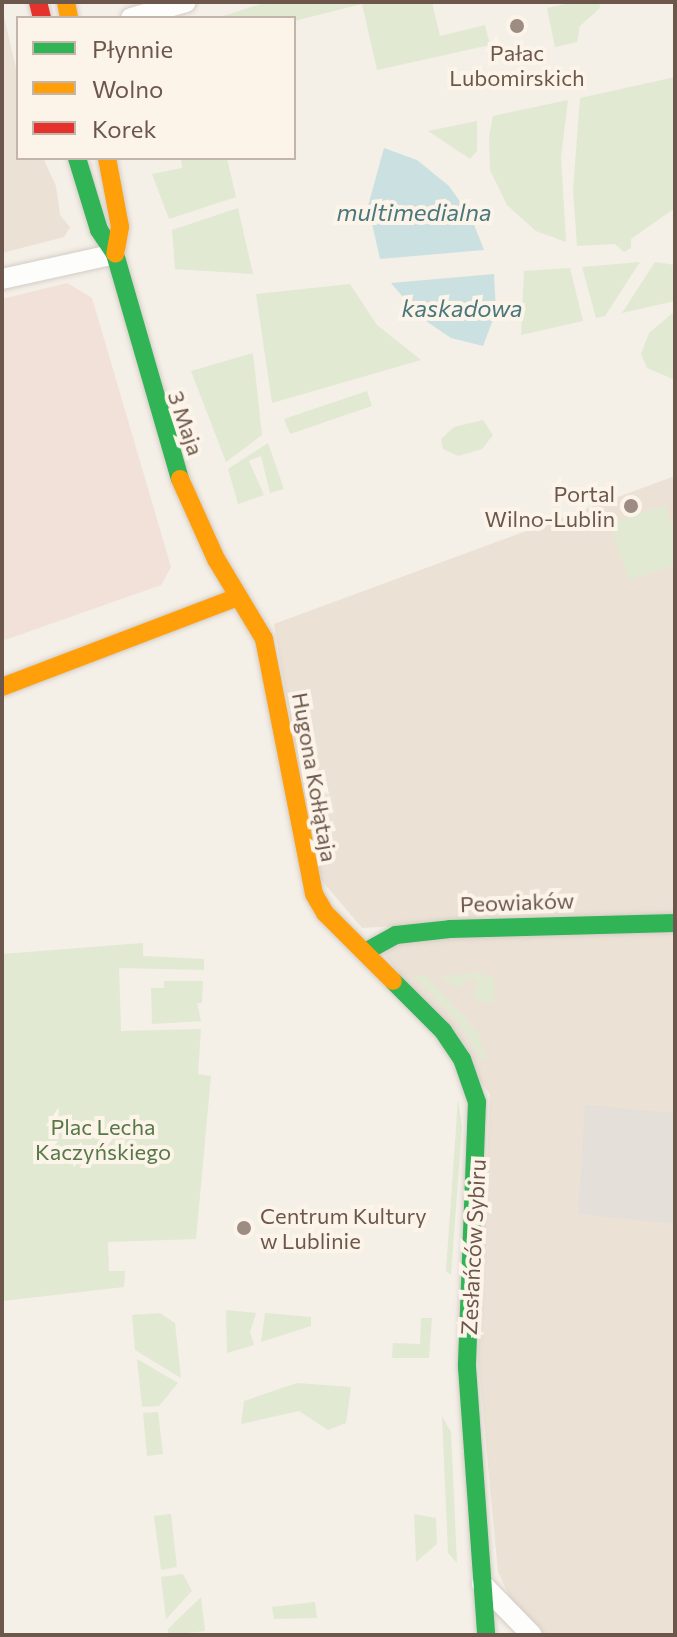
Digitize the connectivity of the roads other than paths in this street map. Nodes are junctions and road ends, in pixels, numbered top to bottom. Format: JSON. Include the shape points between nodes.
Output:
{"nodes":[{"id":1,"x":186,"y":2,"type":"edge"},
{"id":2,"x":138,"y":16,"type":"edge"},
{"id":3,"x":78,"y":160,"type":"edge"},
{"id":4,"x":107,"y":160,"type":"edge"},
{"id":5,"x":115,"y":254,"type":"junction"},
{"id":6,"x":2,"y":279,"type":"edge"},
{"id":7,"x":238,"y":597,"type":"junction"},
{"id":8,"x":2,"y":687,"type":"edge"},
{"id":9,"x":675,"y":923,"type":"edge"},
{"id":10,"x":365,"y":952,"type":"junction"},
{"id":11,"x":479,"y":1581,"type":"junction"},
{"id":12,"x":486,"y":1635,"type":"edge"},
{"id":13,"x":532,"y":1635,"type":"edge"}],
"edges":[{"from":1,"to":2,"type":"street"},
{"from":3,"to":5,"type":"street","name":"3 Maja","via":[[99,230]]},
{"from":4,"to":5,"type":"street","name":"3 Maja","via":[[120,227]]},
{"from":5,"to":6,"type":"street"},
{"from":5,"to":7,"type":"street","name":"3 Maja","via":[[163,434]]},
{"from":7,"to":8,"type":"street"},
{"from":7,"to":10,"type":"street","name":"Hugona Kołłątaja","via":[[258,627],[271,664],[314,894]]},
{"from":9,"to":10,"type":"street","name":"Peowiaków","via":[[438,930],[396,935]]},
{"from":10,"to":11,"type":"street","name":"Zesłańców Sybiru","via":[[453,1044],[477,1102],[467,1367]]},
{"from":11,"to":12,"type":"street","name":"Zesłańców Sybiru"},
{"from":11,"to":13,"type":"street"}]}
